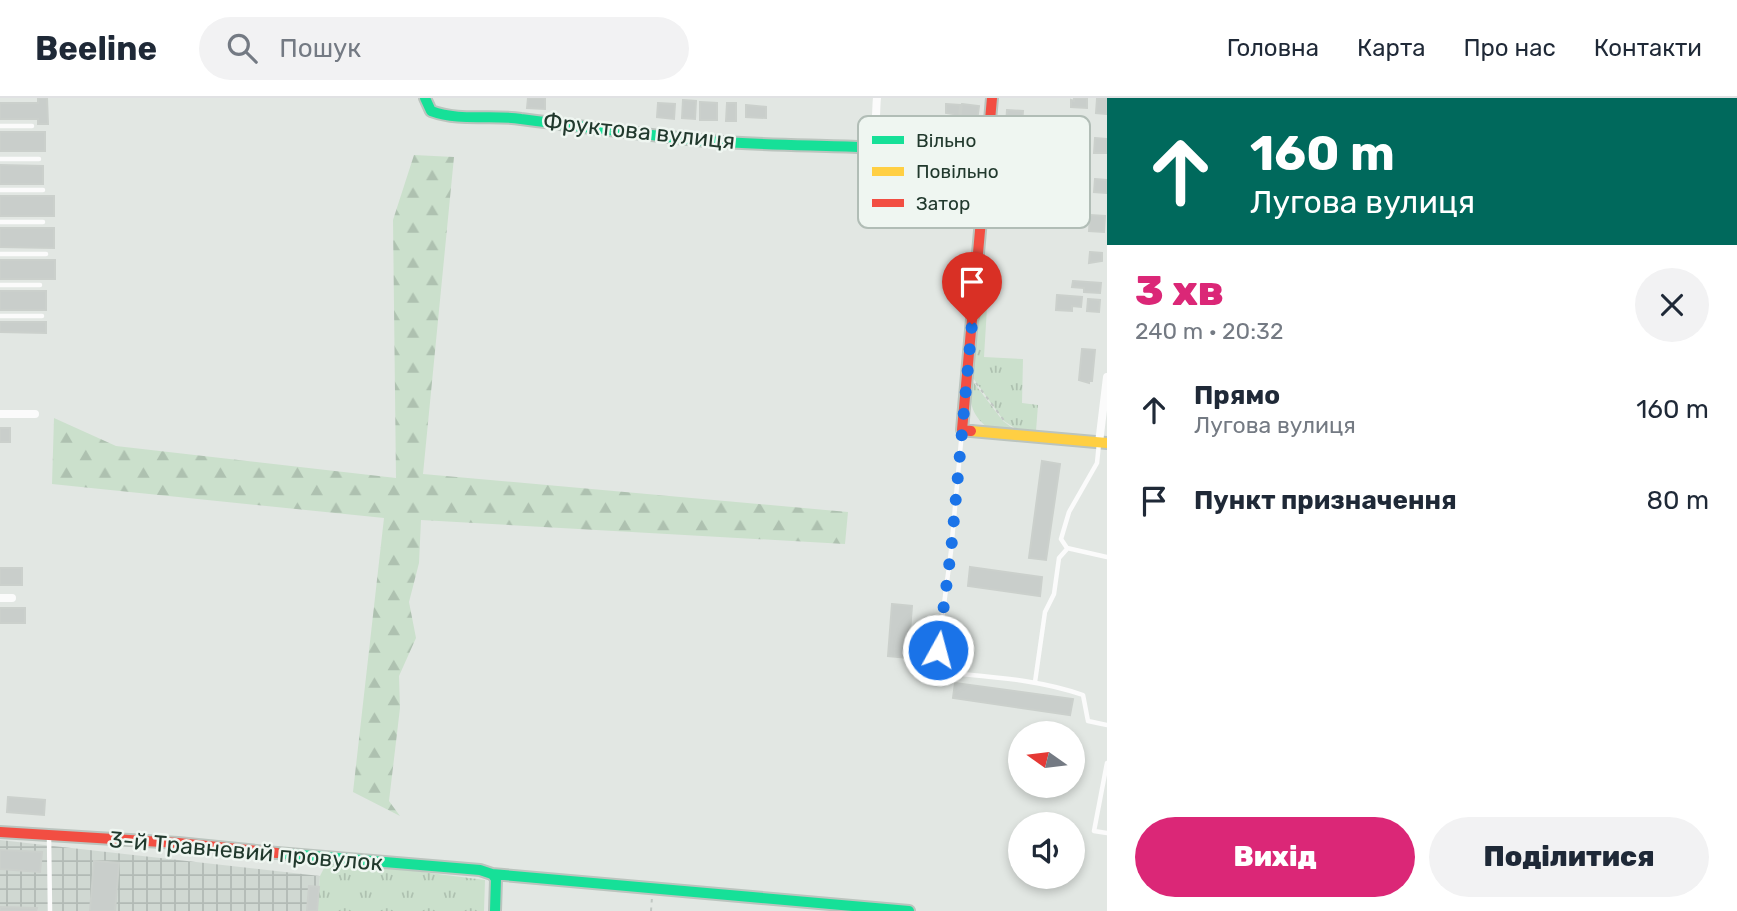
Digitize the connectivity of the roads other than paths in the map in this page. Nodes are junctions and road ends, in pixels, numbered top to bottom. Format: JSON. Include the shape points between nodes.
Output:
{"nodes":[{"id":1,"x":425,"y":98,"type":"edge"},
{"id":2,"x":877,"y":98,"type":"edge"},
{"id":3,"x":992,"y":98,"type":"edge"},
{"id":4,"x":875,"y":116,"type":"edge"},
{"id":5,"x":990,"y":116,"type":"edge"},
{"id":6,"x":0,"y":126,"type":"edge"},
{"id":7,"x":32,"y":126,"type":"dead end"},
{"id":8,"x":858,"y":147,"type":"edge"},
{"id":9,"x":0,"y":159,"type":"edge"},
{"id":10,"x":39,"y":159,"type":"dead end"},
{"id":11,"x":0,"y":190,"type":"edge"},
{"id":12,"x":43,"y":190,"type":"dead end"},
{"id":13,"x":0,"y":222,"type":"edge"},
{"id":14,"x":43,"y":222,"type":"dead end"},
{"id":15,"x":980,"y":228,"type":"edge"},
{"id":16,"x":0,"y":254,"type":"edge"},
{"id":17,"x":46,"y":254,"type":"dead end"},
{"id":18,"x":0,"y":285,"type":"edge"},
{"id":19,"x":40,"y":285,"type":"dead end"},
{"id":20,"x":0,"y":316,"type":"edge"},
{"id":21,"x":42,"y":316,"type":"dead end"},
{"id":22,"x":1107,"y":377,"type":"edge"},
{"id":23,"x":0,"y":414,"type":"edge"},
{"id":24,"x":35,"y":414,"type":"dead end"},
{"id":25,"x":962,"y":430,"type":"junction"},
{"id":26,"x":1103,"y":443,"type":"edge"},
{"id":27,"x":1067,"y":548,"type":"junction"},
{"id":28,"x":1107,"y":557,"type":"edge"},
{"id":29,"x":0,"y":598,"type":"edge"},
{"id":30,"x":12,"y":598,"type":"dead end"},
{"id":31,"x":1035,"y":682,"type":"junction"},
{"id":32,"x":1107,"y":725,"type":"edge"},
{"id":33,"x":1107,"y":763,"type":"edge"},
{"id":34,"x":0,"y":832,"type":"edge"},
{"id":35,"x":1107,"y":833,"type":"edge"},
{"id":36,"x":50,"y":835,"type":"junction"},
{"id":37,"x":492,"y":874,"type":"junction"},
{"id":38,"x":50,"y":911,"type":"edge"},
{"id":39,"x":495,"y":911,"type":"edge"},
{"id":40,"x":909,"y":911,"type":"edge"}],
"edges":[{"from":1,"to":8,"type":"street","name":"Фруктова вулиця","via":[[431,111],[466,118],[517,118],[709,141]]},
{"from":2,"to":4,"type":"street"},
{"from":3,"to":5,"type":"street"},
{"from":6,"to":7,"type":"lane"},
{"from":9,"to":10,"type":"lane"},
{"from":11,"to":12,"type":"lane"},
{"from":13,"to":14,"type":"lane"},
{"from":15,"to":25,"type":"street"},
{"from":16,"to":17,"type":"lane"},
{"from":18,"to":19,"type":"lane"},
{"from":20,"to":21,"type":"lane"},
{"from":22,"to":26,"type":"street"},
{"from":23,"to":24,"type":"street"},
{"from":25,"to":26,"type":"street"},
{"from":25,"to":31,"type":"lane","via":[[938,650],[941,672]]},
{"from":26,"to":27,"type":"lane","via":[[1069,512],[1061,539]]},
{"from":27,"to":28,"type":"lane"},
{"from":27,"to":31,"type":"lane","via":[[1059,558],[1055,594],[1045,612]]},
{"from":29,"to":30,"type":"street"},
{"from":31,"to":32,"type":"lane","via":[[1083,695],[1088,721]]},
{"from":33,"to":35,"type":"lane","via":[[1094,831]]},
{"from":34,"to":36,"type":"street","name":"3-й Травневий провулок"},
{"from":36,"to":37,"type":"street","name":"3-й Травневий провулок"},
{"from":36,"to":38,"type":"lane"},
{"from":37,"to":39,"type":"street","via":[[496,879]]},
{"from":37,"to":40,"type":"street","name":"3-й Травневий провулок"}]}
